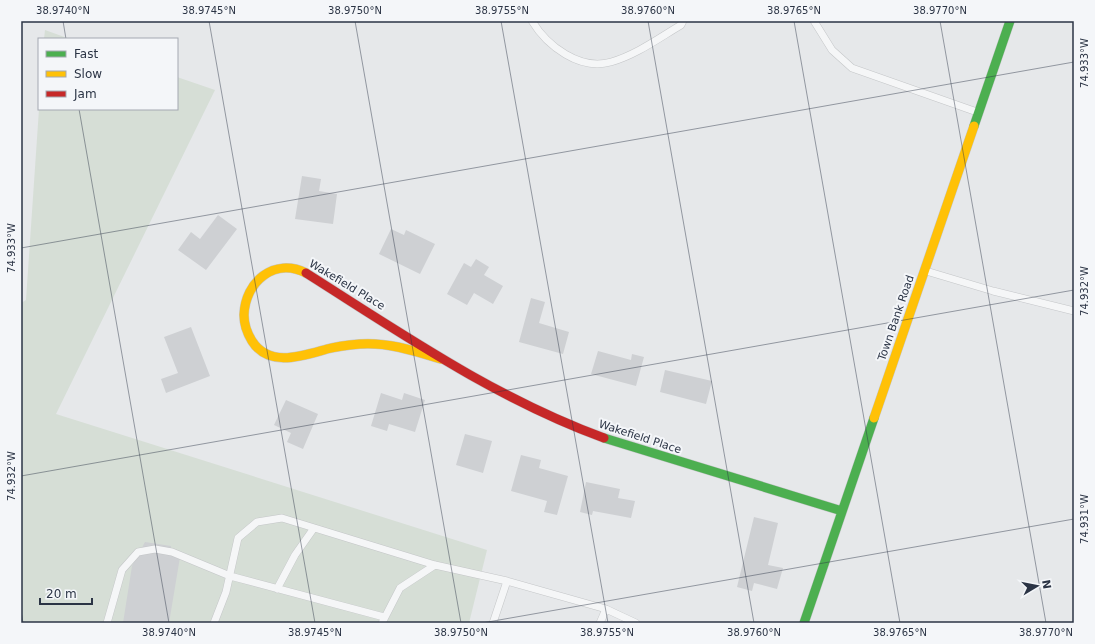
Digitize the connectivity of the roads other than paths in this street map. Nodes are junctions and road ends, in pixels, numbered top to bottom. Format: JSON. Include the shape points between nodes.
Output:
{"nodes":[{"id":1,"x":532,"y":21,"type":"edge"},
{"id":2,"x":683,"y":21,"type":"edge"},
{"id":3,"x":814,"y":21,"type":"edge"},
{"id":4,"x":1010,"y":21,"type":"edge"},
{"id":5,"x":979,"y":112,"type":"junction"},
{"id":6,"x":925,"y":271,"type":"junction"},
{"id":7,"x":1074,"y":311,"type":"edge"},
{"id":8,"x":441,"y":359,"type":"junction"},
{"id":9,"x":842,"y":511,"type":"junction"},
{"id":10,"x":314,"y":528,"type":"junction"},
{"id":11,"x":435,"y":565,"type":"junction"},
{"id":12,"x":230,"y":576,"type":"junction"},
{"id":13,"x":507,"y":581,"type":"junction"},
{"id":14,"x":277,"y":589,"type":"junction"},
{"id":15,"x":606,"y":609,"type":"junction"},
{"id":16,"x":383,"y":620,"type":"edge"},
{"id":17,"x":107,"y":623,"type":"edge"},
{"id":18,"x":214,"y":623,"type":"edge"},
{"id":19,"x":493,"y":623,"type":"edge"},
{"id":20,"x":600,"y":623,"type":"edge"},
{"id":21,"x":636,"y":623,"type":"edge"},
{"id":22,"x":804,"y":623,"type":"edge"}],
"edges":[{"from":1,"to":2,"type":"lane","via":[[539,32],[558,50],[590,63],[609,63],[621,59],[681,25]]},
{"from":3,"to":5,"type":"lane","via":[[832,50],[852,68]]},
{"from":4,"to":5,"type":"street","name":"Town Bank Road"},
{"from":5,"to":6,"type":"street","name":"Town Bank Road"},
{"from":6,"to":7,"type":"lane","via":[[993,292]]},
{"from":6,"to":9,"type":"street","name":"Town Bank Road"},
{"from":8,"to":8,"type":"street","name":"Wakefield Place","via":[[342,294],[295,268],[279,268],[262,275],[252,287],[246,302],[244,320],[248,335],[256,347],[275,357],[298,358],[328,349],[361,344],[407,348]]},
{"from":8,"to":9,"type":"street","name":"Wakefield Place","via":[[520,403],[623,446]]},
{"from":9,"to":22,"type":"street","name":"Town Bank Road"},
{"from":10,"to":11,"type":"lane"},
{"from":10,"to":12,"type":"lane","via":[[282,518],[257,522],[238,538]]},
{"from":10,"to":14,"type":"lane","via":[[295,555]]},
{"from":11,"to":13,"type":"lane"},
{"from":11,"to":16,"type":"lane","via":[[400,588]]},
{"from":12,"to":14,"type":"lane"},
{"from":12,"to":17,"type":"lane","via":[[172,552],[155,549],[138,552],[122,570]]},
{"from":12,"to":18,"type":"lane"},
{"from":13,"to":15,"type":"lane"},
{"from":13,"to":19,"type":"lane"},
{"from":14,"to":16,"type":"lane"},
{"from":15,"to":20,"type":"lane"},
{"from":15,"to":21,"type":"lane"}]}
